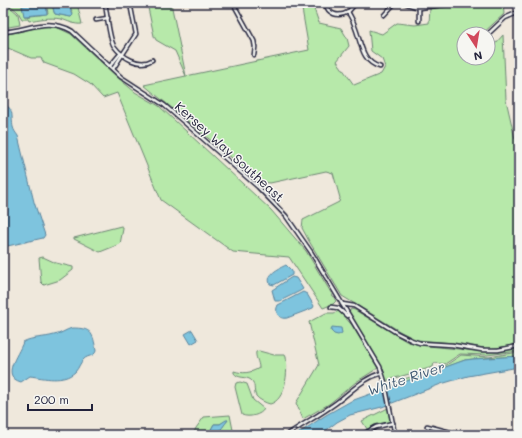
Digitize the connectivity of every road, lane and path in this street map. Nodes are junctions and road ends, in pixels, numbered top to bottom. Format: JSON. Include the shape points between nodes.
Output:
{"nodes":[{"id":1,"x":105,"y":3,"type":"edge"},
{"id":2,"x":130,"y":3,"type":"edge"},
{"id":3,"x":233,"y":3,"type":"edge"},
{"id":4,"x":325,"y":3,"type":"edge"},
{"id":5,"x":356,"y":3,"type":"edge"},
{"id":6,"x":395,"y":3,"type":"edge"},
{"id":7,"x":404,"y":3,"type":"edge"},
{"id":8,"x":456,"y":3,"type":"edge"},
{"id":9,"x":419,"y":8,"type":"junction"},
{"id":10,"x":348,"y":12,"type":"junction"},
{"id":11,"x":519,"y":12,"type":"edge"},
{"id":12,"x":384,"y":15,"type":"dead end"},
{"id":13,"x":108,"y":18,"type":"junction"},
{"id":14,"x":96,"y":20,"type":"dead end"},
{"id":15,"x":419,"y":21,"type":"dead end"},
{"id":16,"x":496,"y":26,"type":"edge"},
{"id":17,"x":3,"y":32,"type":"edge"},
{"id":18,"x":123,"y":54,"type":"junction"},
{"id":19,"x":254,"y":54,"type":"dead end"},
{"id":20,"x":152,"y":60,"type":"dead end"},
{"id":21,"x":110,"y":66,"type":"junction"},
{"id":22,"x":380,"y":67,"type":"dead end"},
{"id":23,"x":113,"y":69,"type":"junction"},
{"id":24,"x":342,"y":304,"type":"junction"},
{"id":25,"x":331,"y":307,"type":"dead end"},
{"id":26,"x":351,"y":320,"type":"junction"},
{"id":27,"x":519,"y":346,"type":"edge"},
{"id":28,"x":382,"y":374,"type":"junction"},
{"id":29,"x":393,"y":423,"type":"junction"},
{"id":30,"x":427,"y":426,"type":"dead end"},
{"id":31,"x":371,"y":430,"type":"junction"},
{"id":32,"x":441,"y":430,"type":"junction"},
{"id":33,"x":287,"y":435,"type":"edge"},
{"id":34,"x":362,"y":435,"type":"edge"},
{"id":35,"x":372,"y":435,"type":"edge"},
{"id":36,"x":395,"y":435,"type":"edge"},
{"id":37,"x":442,"y":435,"type":"edge"},
{"id":38,"x":461,"y":435,"type":"edge"}],
"edges":[{"from":1,"to":13,"type":"street"},
{"from":2,"to":18,"type":"street","via":[[136,34]]},
{"from":3,"to":19,"type":"street","via":[[254,40]]},
{"from":4,"to":10,"type":"street","via":[[332,13],[340,15]]},
{"from":5,"to":10,"type":"street"},
{"from":6,"to":12,"type":"street"},
{"from":7,"to":9,"type":"street"},
{"from":8,"to":9,"type":"street"},
{"from":9,"to":15,"type":"street"},
{"from":10,"to":22,"type":"street","via":[[356,28],[362,52]]},
{"from":11,"to":16,"type":"street","via":[[505,18]]},
{"from":13,"to":14,"type":"street"},
{"from":13,"to":18,"type":"street","via":[[112,42]]},
{"from":17,"to":21,"type":"street","name":"Kersey Way Southeast","via":[[43,24],[63,26],[76,33]]},
{"from":18,"to":20,"type":"street","via":[[137,63]]},
{"from":18,"to":21,"type":"street","via":[[120,54]]},
{"from":18,"to":23,"type":"street"},
{"from":21,"to":23,"type":"street","name":"Kersey Way Southeast"},
{"from":23,"to":24,"type":"street","name":"Kersey Way Southeast","via":[[171,110],[286,216],[312,252]]},
{"from":24,"to":26,"type":"street","name":"Kersey Way Southeast"},
{"from":24,"to":27,"type":"street","via":[[354,306],[416,342],[482,350]]},
{"from":25,"to":26,"type":"street","via":[[341,309]]},
{"from":26,"to":28,"type":"street","name":"Kersey Way Southeast"},
{"from":28,"to":29,"type":"street","name":"Kersey Way Southeast"},
{"from":28,"to":33,"type":"street","via":[[362,382],[338,402]]},
{"from":29,"to":31,"type":"street"},
{"from":29,"to":36,"type":"street","name":"Kersey Way Southeast"},
{"from":30,"to":32,"type":"street"},
{"from":31,"to":34,"type":"street"},
{"from":31,"to":35,"type":"street"},
{"from":32,"to":37,"type":"street"},
{"from":32,"to":38,"type":"street"}]}
